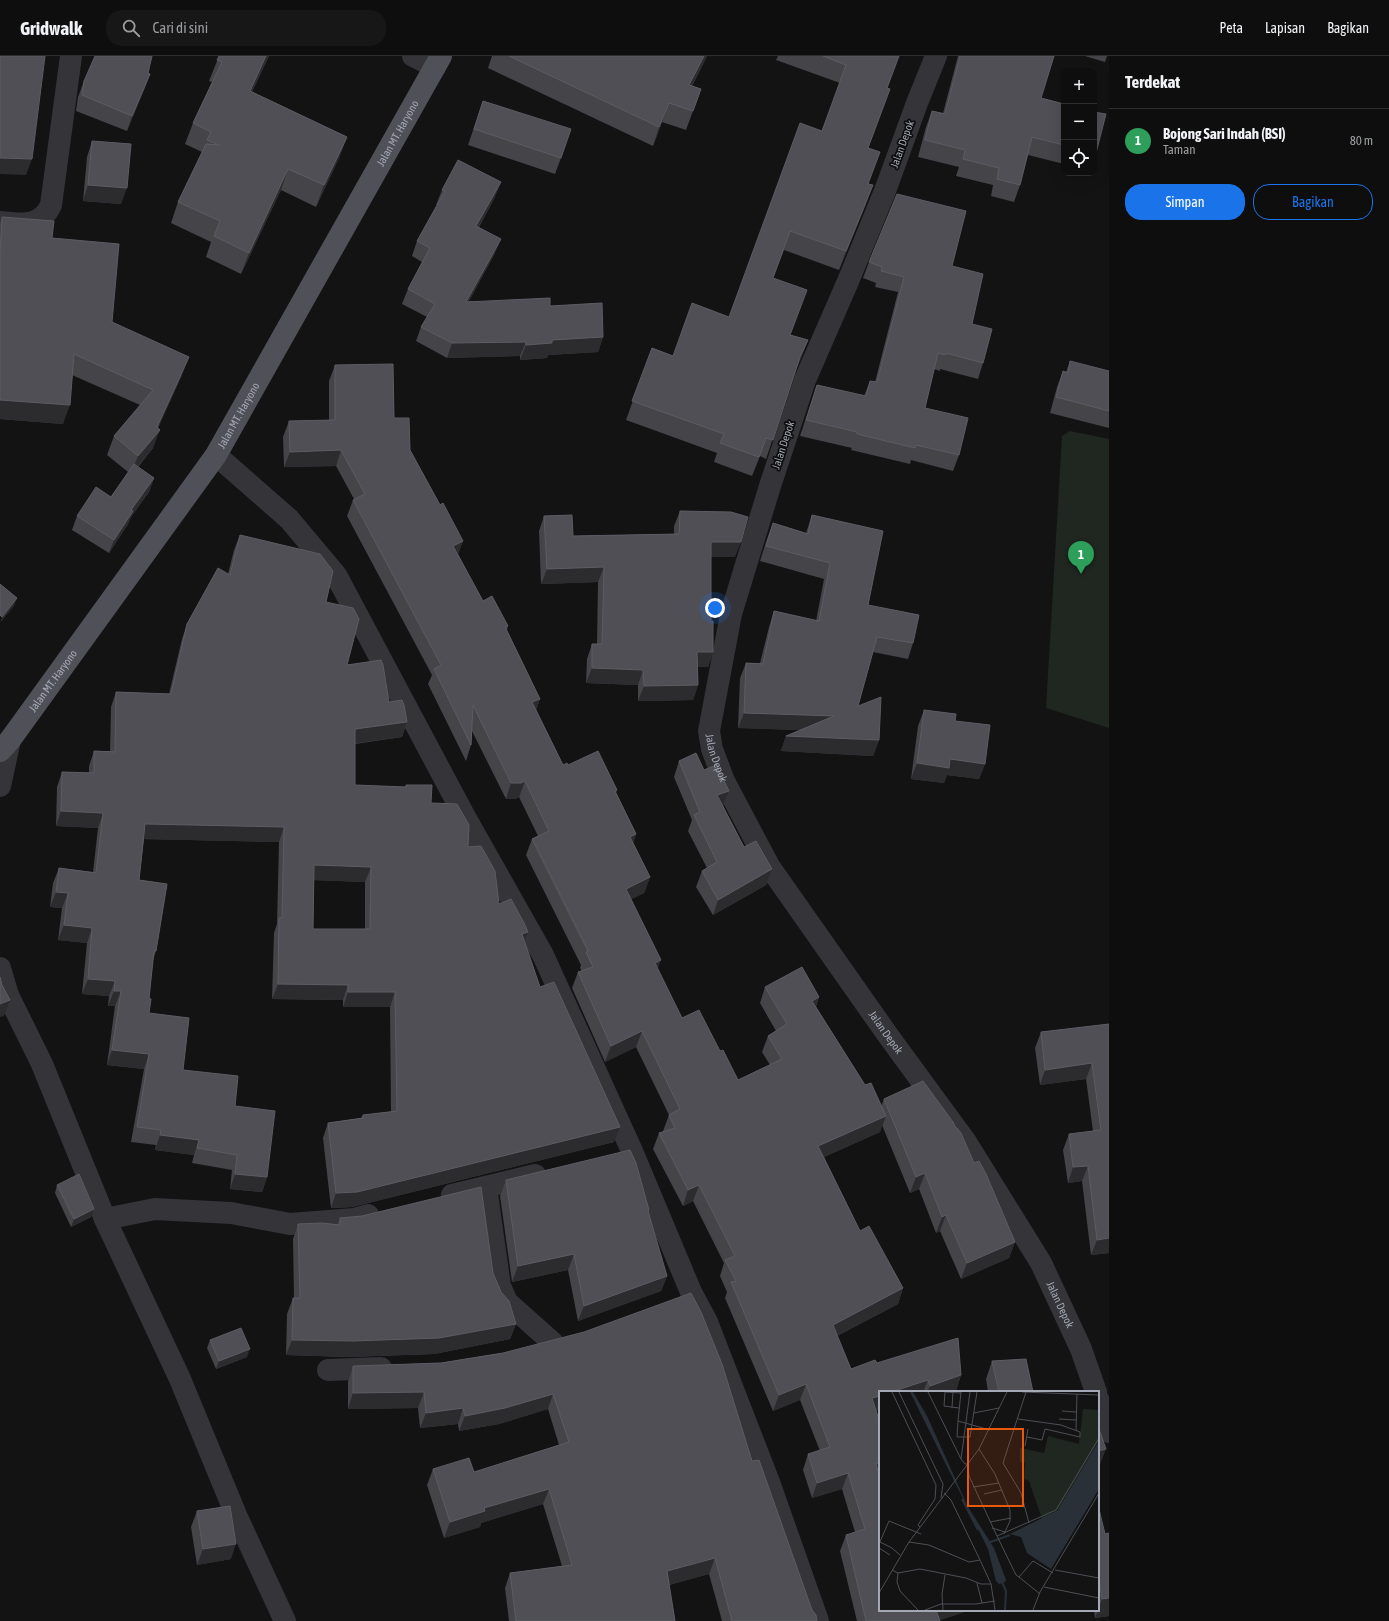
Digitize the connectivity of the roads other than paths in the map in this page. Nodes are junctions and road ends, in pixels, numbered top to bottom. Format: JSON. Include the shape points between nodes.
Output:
{"nodes":[{"id":1,"x":71,"y":56,"type":"edge"},
{"id":2,"x":413,"y":56,"type":"edge"},
{"id":3,"x":936,"y":56,"type":"edge"},
{"id":4,"x":438,"y":61,"type":"edge"},
{"id":5,"x":0,"y":222,"type":"edge"},
{"id":6,"x":216,"y":455,"type":"junction"},
{"id":7,"x":5,"y":745,"type":"edge"},
{"id":8,"x":0,"y":786,"type":"edge"},
{"id":9,"x":0,"y":968,"type":"edge"},
{"id":10,"x":632,"y":1151,"type":"junction"},
{"id":11,"x":609,"y":1157,"type":"edge"},
{"id":12,"x":555,"y":1170,"type":"edge"},
{"id":13,"x":486,"y":1187,"type":"junction"},
{"id":14,"x":435,"y":1199,"type":"edge"},
{"id":15,"x":384,"y":1211,"type":"edge"},
{"id":16,"x":106,"y":1219,"type":"junction"},
{"id":17,"x":691,"y":1292,"type":"junction"},
{"id":18,"x":670,"y":1301,"type":"edge"},
{"id":19,"x":574,"y":1336,"type":"edge"},
{"id":20,"x":552,"y":1342,"type":"junction"},
{"id":21,"x":530,"y":1347,"type":"edge"},
{"id":22,"x":404,"y":1367,"type":"edge"},
{"id":23,"x":328,"y":1370,"type":"dead end"},
{"id":24,"x":1096,"y":1391,"type":"edge"},
{"id":25,"x":1099,"y":1402,"type":"edge"},
{"id":26,"x":1109,"y":1432,"type":"edge"},
{"id":27,"x":285,"y":1621,"type":"edge"},
{"id":28,"x":818,"y":1621,"type":"edge"}],
"edges":[{"from":1,"to":5,"type":"street","via":[[51,205],[41,219],[31,223]]},
{"from":2,"to":4,"type":"street"},
{"from":3,"to":24,"type":"street","name":"Jalan Depok","via":[[885,191],[805,380],[731,614],[709,731],[712,749],[724,781],[769,866],[966,1142],[1041,1263],[1081,1349]]},
{"from":4,"to":6,"type":"main road","name":"Jalan MT. Haryono"},
{"from":6,"to":7,"type":"main road","name":"Jalan MT. Haryono"},
{"from":6,"to":10,"type":"street","via":[[289,519],[336,575],[543,955]]},
{"from":7,"to":8,"type":"street"},
{"from":9,"to":16,"type":"street","via":[[8,995],[42,1064]]},
{"from":10,"to":11,"type":"street"},
{"from":10,"to":17,"type":"street"},
{"from":12,"to":13,"type":"street"},
{"from":13,"to":14,"type":"street"},
{"from":13,"to":20,"type":"street","via":[[502,1291],[507,1302]]},
{"from":15,"to":16,"type":"street","via":[[354,1219],[290,1224],[231,1213],[155,1209]]},
{"from":16,"to":27,"type":"street","via":[[180,1379],[236,1515]]},
{"from":17,"to":18,"type":"street"},
{"from":17,"to":28,"type":"street","via":[[707,1322],[769,1482]]},
{"from":19,"to":20,"type":"street"},
{"from":20,"to":21,"type":"street"},
{"from":22,"to":23,"type":"street"},
{"from":25,"to":26,"type":"street"}]}
